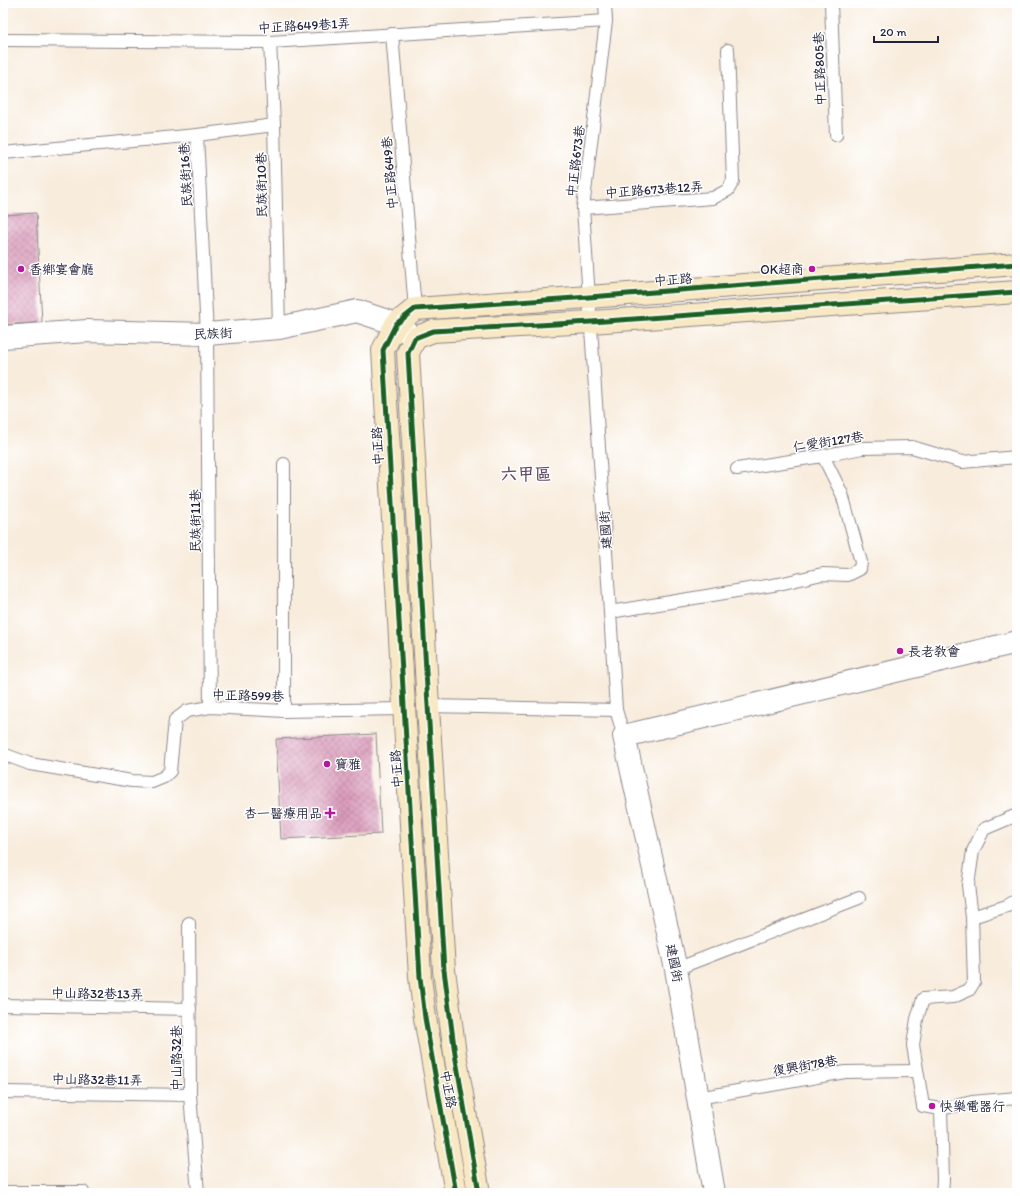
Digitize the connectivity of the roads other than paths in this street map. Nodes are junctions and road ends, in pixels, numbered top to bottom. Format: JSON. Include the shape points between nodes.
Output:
{"nodes":[{"id":1,"x":606,"y":3,"type":"edge"},
{"id":2,"x":831,"y":3,"type":"edge"},
{"id":3,"x":606,"y":21,"type":"junction"},
{"id":4,"x":392,"y":34,"type":"junction"},
{"id":5,"x":3,"y":40,"type":"edge"},
{"id":6,"x":270,"y":42,"type":"junction"},
{"id":7,"x":728,"y":50,"type":"dead end"},
{"id":8,"x":274,"y":125,"type":"junction"},
{"id":9,"x":197,"y":135,"type":"junction"},
{"id":10,"x":836,"y":135,"type":"dead end"},
{"id":11,"x":3,"y":154,"type":"edge"},
{"id":12,"x":583,"y":208,"type":"junction"},
{"id":13,"x":1017,"y":264,"type":"edge"},
{"id":14,"x":1017,"y":292,"type":"edge"},
{"id":15,"x":589,"y":297,"type":"junction"},
{"id":16,"x":415,"y":309,"type":"junction"},
{"id":17,"x":591,"y":322,"type":"junction"},
{"id":18,"x":396,"y":324,"type":"junction"},
{"id":19,"x":278,"y":328,"type":"junction"},
{"id":20,"x":207,"y":334,"type":"junction"},
{"id":21,"x":3,"y":337,"type":"edge"},
{"id":22,"x":415,"y":338,"type":"junction"},
{"id":23,"x":823,"y":456,"type":"junction"},
{"id":24,"x":1017,"y":456,"type":"edge"},
{"id":25,"x":284,"y":464,"type":"dead end"},
{"id":26,"x":737,"y":469,"type":"dead end"},
{"id":27,"x":610,"y":612,"type":"junction"},
{"id":28,"x":1017,"y":642,"type":"edge"},
{"id":29,"x":428,"y":706,"type":"junction"},
{"id":30,"x":210,"y":707,"type":"junction"},
{"id":31,"x":404,"y":709,"type":"junction"},
{"id":32,"x":616,"y":710,"type":"junction"},
{"id":33,"x":284,"y":711,"type":"junction"},
{"id":34,"x":624,"y":736,"type":"junction"},
{"id":35,"x":3,"y":754,"type":"edge"},
{"id":36,"x":1017,"y":815,"type":"edge"},
{"id":37,"x":859,"y":898,"type":"dead end"},
{"id":38,"x":1017,"y":900,"type":"edge"},
{"id":39,"x":972,"y":917,"type":"junction"},
{"id":40,"x":189,"y":924,"type":"dead end"},
{"id":41,"x":676,"y":969,"type":"junction"},
{"id":42,"x":3,"y":1005,"type":"edge"},
{"id":43,"x":190,"y":1008,"type":"junction"},
{"id":44,"x":917,"y":1071,"type":"junction"},
{"id":45,"x":3,"y":1092,"type":"edge"},
{"id":46,"x":190,"y":1095,"type":"junction"},
{"id":47,"x":698,"y":1098,"type":"junction"},
{"id":48,"x":1017,"y":1098,"type":"edge"},
{"id":49,"x":941,"y":1109,"type":"junction"},
{"id":50,"x":3,"y":1192,"type":"edge"},
{"id":51,"x":83,"y":1192,"type":"dead end"},
{"id":52,"x":198,"y":1193,"type":"edge"},
{"id":53,"x":456,"y":1193,"type":"edge"},
{"id":54,"x":479,"y":1193,"type":"edge"},
{"id":55,"x":714,"y":1193,"type":"edge"},
{"id":56,"x":942,"y":1193,"type":"edge"}],
"edges":[{"from":1,"to":3,"type":"lane","name":"中正路673巷"},
{"from":2,"to":10,"type":"lane","name":"中正路805巷"},
{"from":3,"to":4,"type":"lane","name":"中正路649巷1弄"},
{"from":3,"to":12,"type":"lane","name":"中正路673巷"},
{"from":4,"to":6,"type":"lane","name":"中正路649巷1弄"},
{"from":4,"to":16,"type":"lane","name":"中正路649巷"},
{"from":5,"to":6,"type":"lane","name":"中正路649巷1弄"},
{"from":6,"to":8,"type":"lane","name":"民族街10巷"},
{"from":7,"to":12,"type":"lane","name":"中正路673巷12弄","via":[[732,181],[728,190],[713,198]]},
{"from":8,"to":9,"type":"lane"},
{"from":8,"to":19,"type":"lane","name":"民族街10巷"},
{"from":9,"to":11,"type":"lane","name":"民族街16巷"},
{"from":9,"to":20,"type":"lane","name":"民族街16巷"},
{"from":12,"to":15,"type":"lane","name":"中正路673巷"},
{"from":13,"to":15,"type":"main road","name":"中正路"},
{"from":14,"to":17,"type":"main road"},
{"from":15,"to":16,"type":"main road","name":"中正路"},
{"from":15,"to":17,"type":"lane","name":"中正路673巷"},
{"from":16,"to":18,"type":"main road","name":"中正路"},
{"from":17,"to":22,"type":"main road","via":[[433,331]]},
{"from":17,"to":27,"type":"lane","name":"建國街"},
{"from":18,"to":19,"type":"street","name":"民族街","via":[[357,311]]},
{"from":18,"to":22,"type":"street","name":"民族街"},
{"from":18,"to":31,"type":"main road","name":"中正路","via":[[383,350]]},
{"from":19,"to":20,"type":"street","name":"民族街"},
{"from":20,"to":21,"type":"street","name":"民族街","via":[[87,332]]},
{"from":20,"to":30,"type":"lane","name":"民族街11巷"},
{"from":22,"to":29,"type":"main road","name":"中正路","via":[[408,353]]},
{"from":23,"to":24,"type":"lane","name":"仁愛街127巷","via":[[862,448],[912,447],[962,462]]},
{"from":23,"to":26,"type":"lane","name":"仁愛街127巷"},
{"from":23,"to":27,"type":"lane","via":[[842,494],[861,562],[860,569],[848,576],[822,574],[779,584]]},
{"from":25,"to":33,"type":"lane"},
{"from":27,"to":32,"type":"lane","name":"建國街"},
{"from":28,"to":34,"type":"street"},
{"from":29,"to":32,"type":"lane"},
{"from":29,"to":54,"type":"main road","name":"中正路","via":[[444,970],[455,1054]]},
{"from":30,"to":33,"type":"lane","name":"中正路599巷"},
{"from":30,"to":35,"type":"lane","name":"中正路599巷","via":[[187,711],[175,720],[170,771],[152,782],[30,764]]},
{"from":31,"to":33,"type":"lane","name":"中正路599巷"},
{"from":31,"to":53,"type":"main road","name":"中正路","via":[[420,977]]},
{"from":32,"to":34,"type":"lane","name":"建國街"},
{"from":34,"to":41,"type":"street","name":"建國街"},
{"from":36,"to":39,"type":"lane","via":[[984,829],[973,851],[968,885]]},
{"from":37,"to":41,"type":"lane"},
{"from":38,"to":39,"type":"lane","via":[[1007,906]]},
{"from":39,"to":44,"type":"lane","via":[[974,982],[969,990],[953,997],[923,999],[913,1045]]},
{"from":40,"to":43,"type":"lane","name":"中山路32巷"},
{"from":41,"to":47,"type":"street","name":"建國街"},
{"from":42,"to":43,"type":"lane","name":"中山路32巷13弄"},
{"from":43,"to":46,"type":"lane","name":"中山路32巷"},
{"from":44,"to":47,"type":"lane","name":"復興街78巷","via":[[845,1072]]},
{"from":44,"to":49,"type":"lane","via":[[923,1106]]},
{"from":45,"to":46,"type":"lane","name":"中山路32巷11弄"},
{"from":46,"to":52,"type":"lane","name":"中山路32巷"},
{"from":47,"to":55,"type":"street","name":"建國街"},
{"from":48,"to":49,"type":"lane","via":[[972,1102]]},
{"from":49,"to":56,"type":"lane"},
{"from":50,"to":51,"type":"lane"}]}
